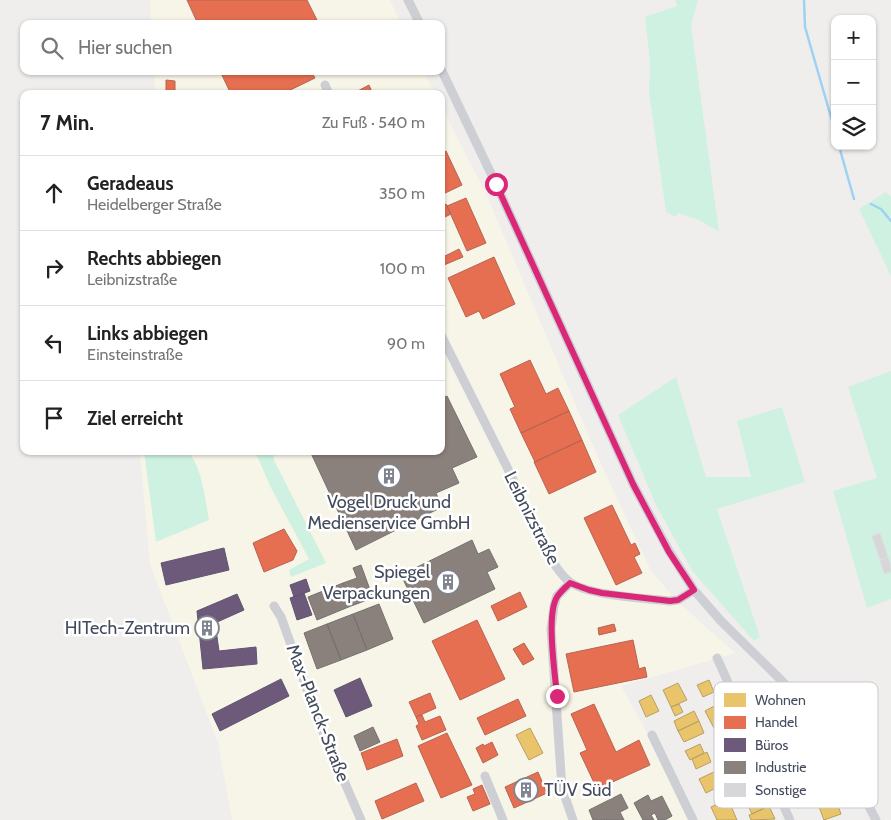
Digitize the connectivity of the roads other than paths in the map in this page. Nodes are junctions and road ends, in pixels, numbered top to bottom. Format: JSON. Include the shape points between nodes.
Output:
{"nodes":[{"id":1,"x":408,"y":0,"type":"edge"},
{"id":2,"x":418,"y":20,"type":"edge"},
{"id":3,"x":444,"y":75,"type":"edge"},
{"id":4,"x":325,"y":85,"type":"dead end"},
{"id":5,"x":327,"y":90,"type":"edge"},
{"id":6,"x":445,"y":343,"type":"edge"},
{"id":7,"x":570,"y":583,"type":"junction"},
{"id":8,"x":694,"y":590,"type":"junction"},
{"id":9,"x":274,"y":606,"type":"dead end"},
{"id":10,"x":717,"y":658,"type":"dead end"},
{"id":11,"x":728,"y":682,"type":"edge"},
{"id":12,"x":783,"y":682,"type":"edge"},
{"id":13,"x":652,"y":734,"type":"dead end"},
{"id":14,"x":485,"y":776,"type":"dead end"},
{"id":15,"x":785,"y":808,"type":"edge"},
{"id":16,"x":870,"y":808,"type":"edge"},
{"id":17,"x":361,"y":820,"type":"edge"},
{"id":18,"x":503,"y":820,"type":"edge"},
{"id":19,"x":573,"y":820,"type":"edge"},
{"id":20,"x":693,"y":820,"type":"edge"},
{"id":21,"x":790,"y":820,"type":"edge"},
{"id":22,"x":876,"y":820,"type":"edge"}],
"edges":[{"from":1,"to":2,"type":"street"},
{"from":3,"to":8,"type":"street","via":[[633,484],[669,552]]},
{"from":4,"to":5,"type":"street"},
{"from":6,"to":7,"type":"street","name":"Leibnizstraße","via":[[550,558]]},
{"from":7,"to":8,"type":"street","name":"Leibnizstraße","via":[[602,593],[670,601]]},
{"from":7,"to":19,"type":"street","via":[[557,596],[551,630],[562,788]]},
{"from":8,"to":12,"type":"street"},
{"from":9,"to":17,"type":"street","name":"Max-Planck-Straße","via":[[281,617],[318,723]]},
{"from":10,"to":11,"type":"street"},
{"from":13,"to":20,"type":"street"},
{"from":14,"to":18,"type":"street"},
{"from":15,"to":21,"type":"street"},
{"from":16,"to":22,"type":"street"}]}
